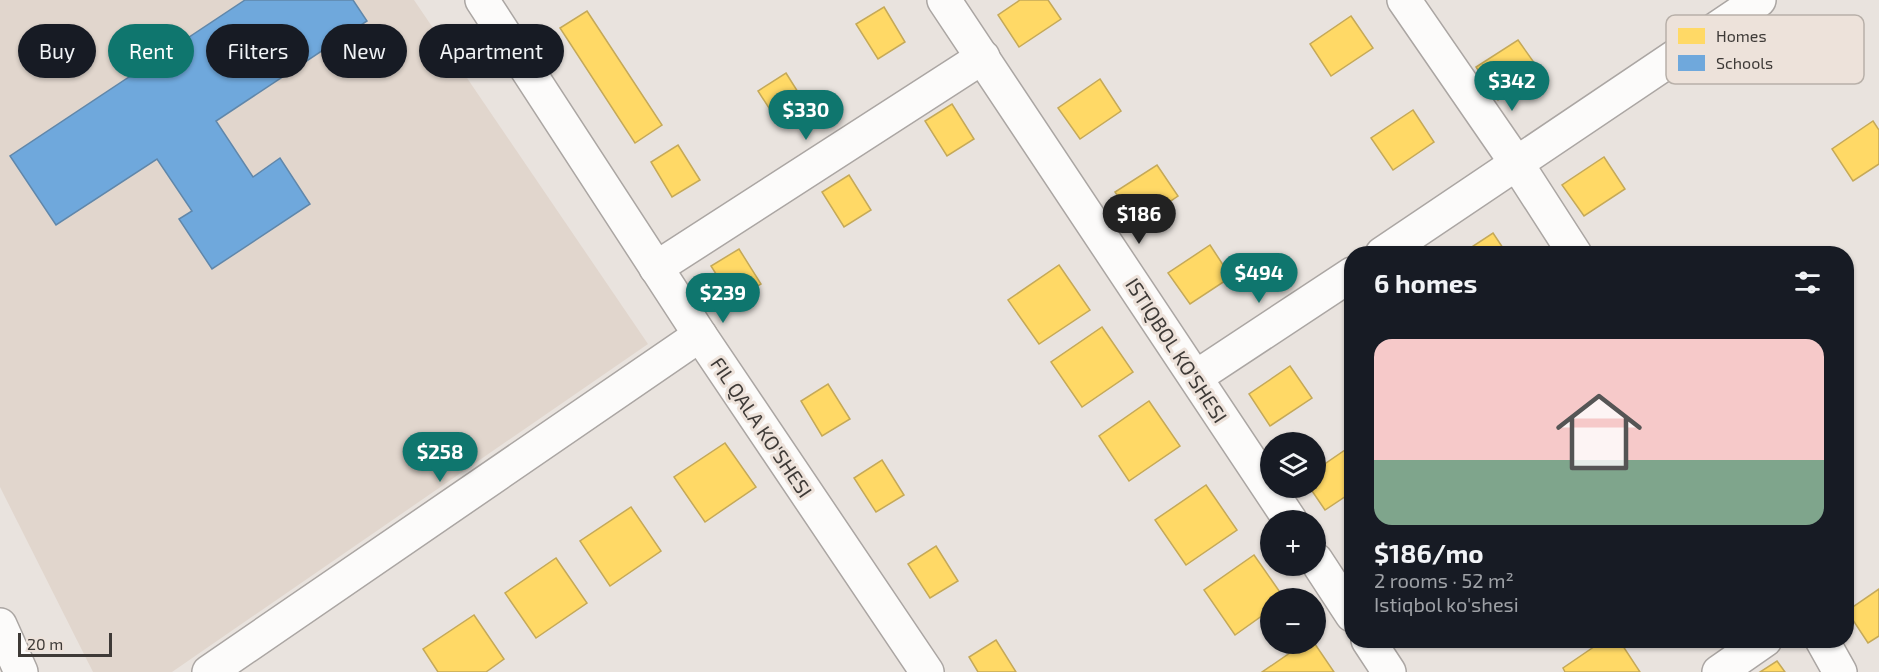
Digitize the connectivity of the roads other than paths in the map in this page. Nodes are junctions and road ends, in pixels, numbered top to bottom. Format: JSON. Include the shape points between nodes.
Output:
{"nodes":[{"id":1,"x":482,"y":0,"type":"edge"},
{"id":2,"x":944,"y":0,"type":"edge"},
{"id":3,"x":1404,"y":0,"type":"edge"},
{"id":4,"x":1759,"y":0,"type":"edge"},
{"id":5,"x":1737,"y":15,"type":"edge"},
{"id":6,"x":983,"y":57,"type":"junction"},
{"id":7,"x":1666,"y":63,"type":"edge"},
{"id":8,"x":1517,"y":164,"type":"junction"},
{"id":9,"x":1394,"y":246,"type":"edge"},
{"id":10,"x":1570,"y":246,"type":"edge"},
{"id":11,"x":656,"y":268,"type":"junction"},
{"id":12,"x":1344,"y":279,"type":"edge"},
{"id":13,"x":700,"y":335,"type":"junction"},
{"id":14,"x":1196,"y":377,"type":"junction"},
{"id":15,"x":1283,"y":510,"type":"edge"},
{"id":16,"x":1326,"y":575,"type":"edge"},
{"id":17,"x":1344,"y":603,"type":"edge"},
{"id":18,"x":0,"y":624,"type":"edge"},
{"id":19,"x":1373,"y":648,"type":"edge"},
{"id":20,"x":1754,"y":648,"type":"edge"},
{"id":21,"x":1826,"y":648,"type":"edge"},
{"id":22,"x":21,"y":672,"type":"edge"},
{"id":23,"x":209,"y":672,"type":"edge"},
{"id":24,"x":927,"y":672,"type":"edge"},
{"id":25,"x":1389,"y":672,"type":"edge"},
{"id":26,"x":1719,"y":672,"type":"edge"},
{"id":27,"x":1840,"y":672,"type":"edge"}],
"edges":[{"from":1,"to":11,"type":"street","name":"FIL QALA KO'SHESI"},
{"from":2,"to":6,"type":"street","name":"ISTIQBOL KO'SHESI"},
{"from":3,"to":8,"type":"street"},
{"from":4,"to":5,"type":"street"},
{"from":6,"to":11,"type":"street"},
{"from":6,"to":14,"type":"street","name":"ISTIQBOL KO'SHESI"},
{"from":7,"to":8,"type":"street"},
{"from":8,"to":9,"type":"street"},
{"from":8,"to":10,"type":"street"},
{"from":11,"to":13,"type":"street","name":"FIL QALA KO'SHESI"},
{"from":12,"to":14,"type":"street"},
{"from":13,"to":23,"type":"street"},
{"from":13,"to":24,"type":"street","name":"FIL QALA KO'SHESI"},
{"from":14,"to":15,"type":"street","name":"ISTIQBOL KO'SHESI"},
{"from":16,"to":17,"type":"street"},
{"from":18,"to":22,"type":"street"},
{"from":19,"to":25,"type":"street"},
{"from":20,"to":26,"type":"street"},
{"from":21,"to":27,"type":"street"}]}
